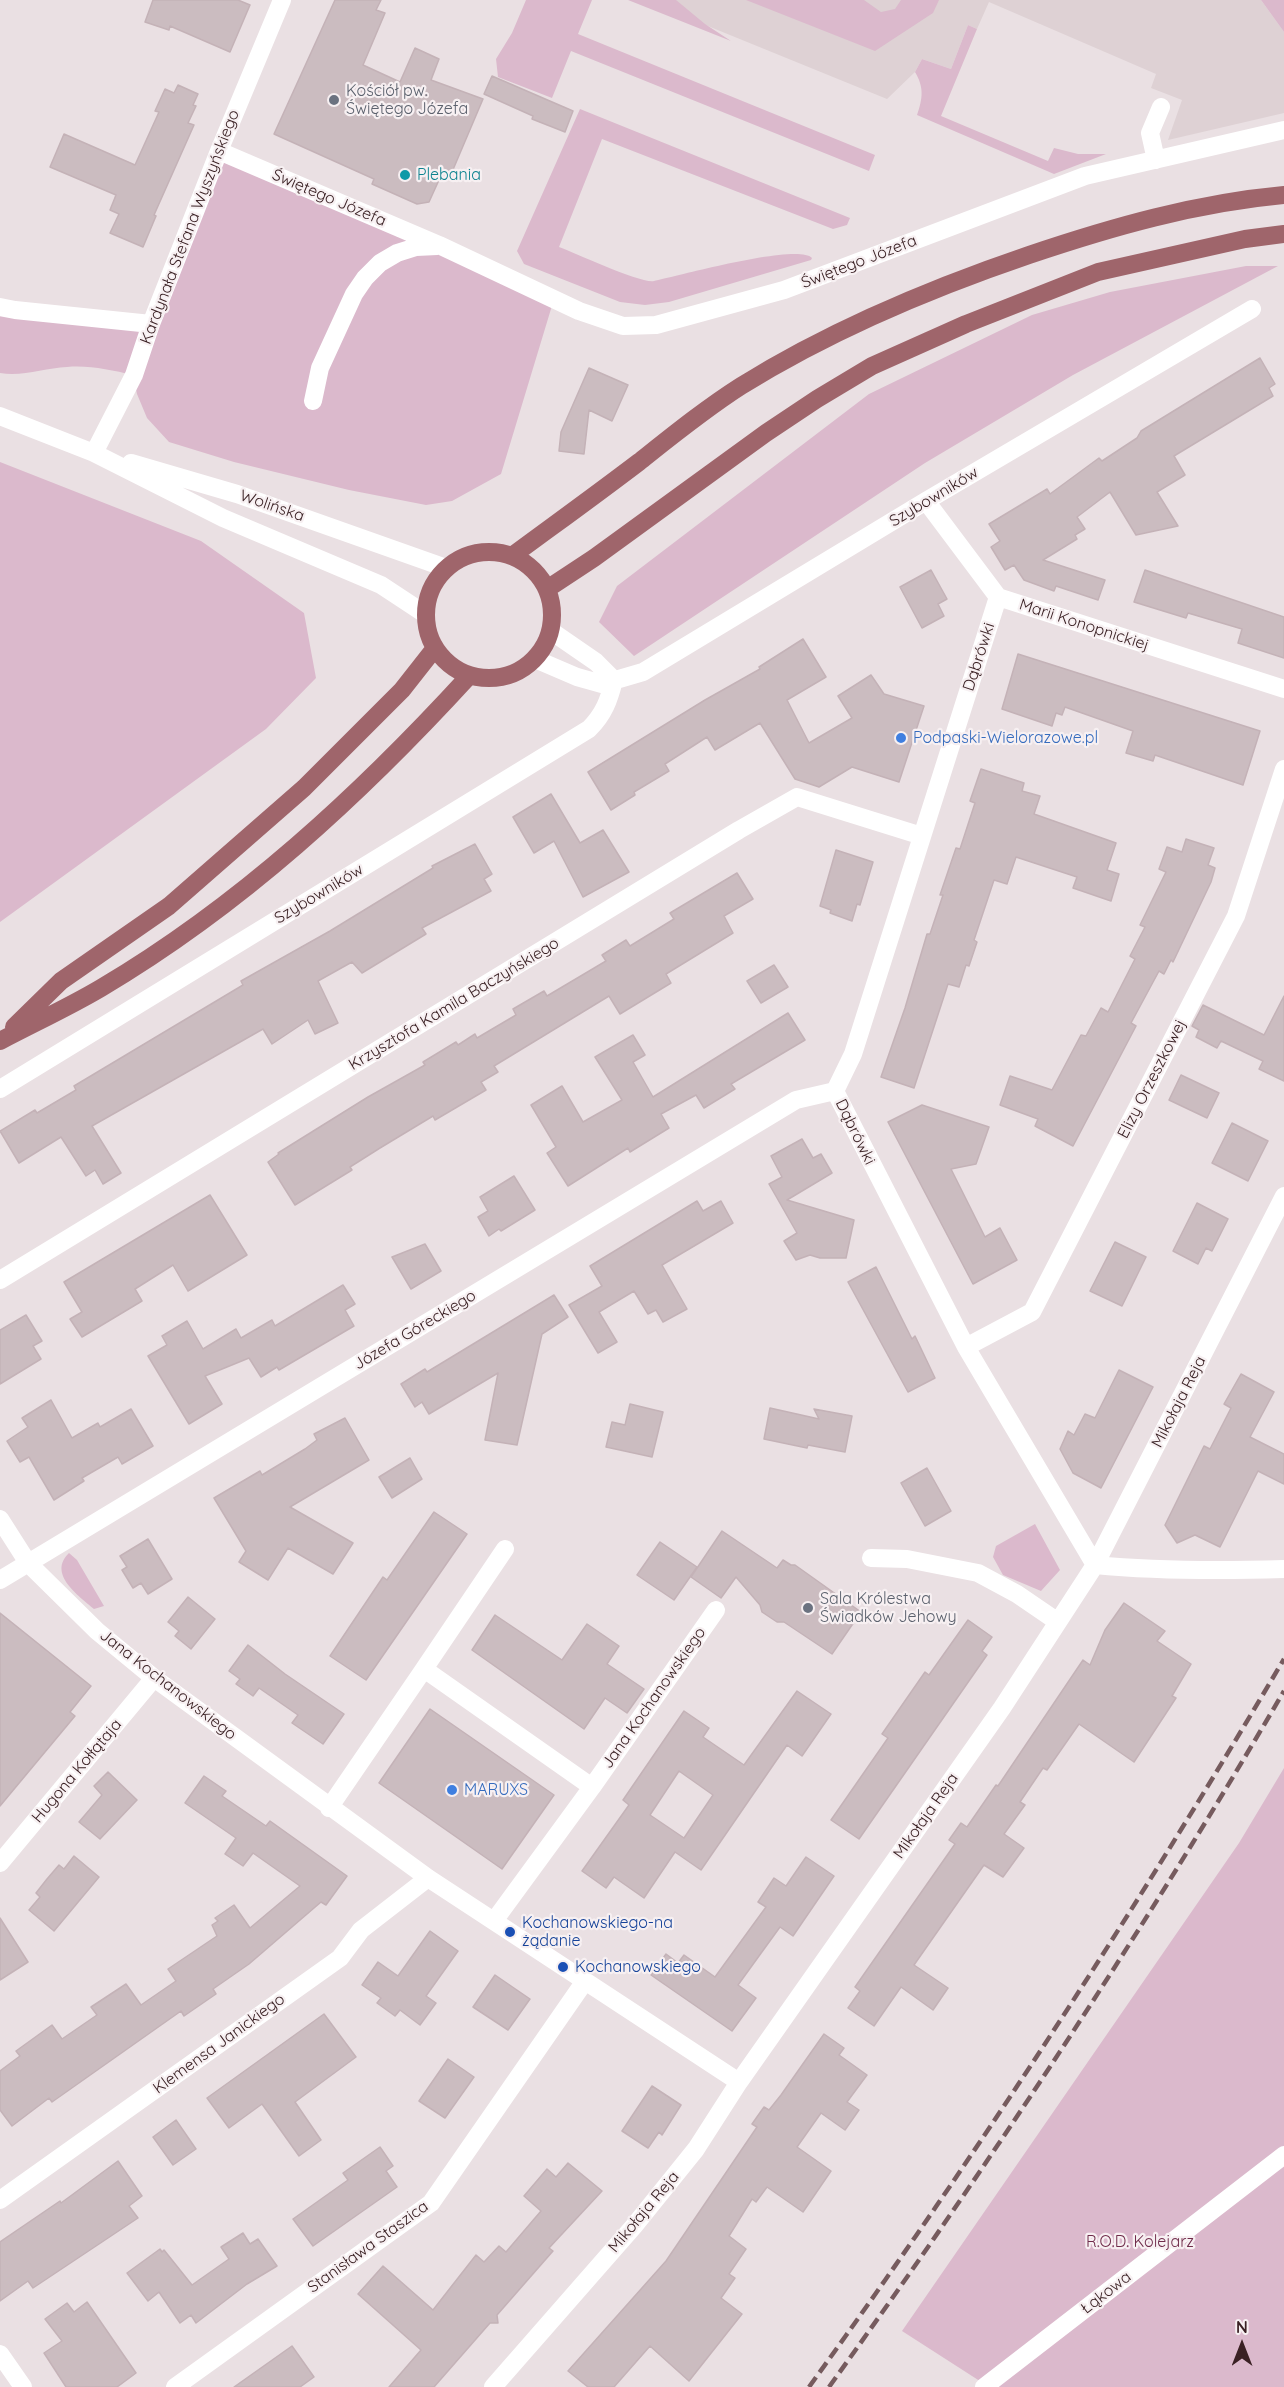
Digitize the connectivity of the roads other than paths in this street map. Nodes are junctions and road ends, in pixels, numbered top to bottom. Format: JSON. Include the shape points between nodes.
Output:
{"nodes":[{"id":1,"x":282,"y":0,"type":"edge"},
{"id":2,"x":1161,"y":107,"type":"dead end"},
{"id":3,"x":1284,"y":130,"type":"edge"},
{"id":4,"x":219,"y":151,"type":"junction"},
{"id":5,"x":1156,"y":160,"type":"junction"},
{"id":6,"x":1284,"y":195,"type":"edge"},
{"id":7,"x":1284,"y":234,"type":"edge"},
{"id":8,"x":439,"y":245,"type":"junction"},
{"id":9,"x":0,"y":307,"type":"edge"},
{"id":10,"x":1252,"y":309,"type":"dead end"},
{"id":11,"x":151,"y":324,"type":"junction"},
{"id":12,"x":313,"y":401,"type":"dead end"},
{"id":13,"x":0,"y":416,"type":"edge"},
{"id":14,"x":94,"y":453,"type":"junction"},
{"id":15,"x":926,"y":501,"type":"junction"},
{"id":16,"x":512,"y":556,"type":"junction"},
{"id":17,"x":446,"y":568,"type":"junction"},
{"id":18,"x":547,"y":589,"type":"junction"},
{"id":19,"x":998,"y":597,"type":"junction"},
{"id":20,"x":425,"y":614,"type":"junction"},
{"id":21,"x":551,"y":631,"type":"junction"},
{"id":22,"x":435,"y":648,"type":"junction"},
{"id":23,"x":535,"y":659,"type":"junction"},
{"id":24,"x":469,"y":676,"type":"junction"},
{"id":25,"x":614,"y":680,"type":"junction"},
{"id":26,"x":1284,"y":689,"type":"edge"},
{"id":27,"x":1284,"y":769,"type":"edge"},
{"id":28,"x":922,"y":836,"type":"junction"},
{"id":29,"x":0,"y":1041,"type":"edge"},
{"id":30,"x":0,"y":1089,"type":"edge"},
{"id":31,"x":835,"y":1091,"type":"junction"},
{"id":32,"x":1284,"y":1196,"type":"edge"},
{"id":33,"x":0,"y":1280,"type":"edge"},
{"id":34,"x":966,"y":1347,"type":"junction"},
{"id":35,"x":0,"y":1519,"type":"edge"},
{"id":36,"x":505,"y":1549,"type":"dead end"},
{"id":37,"x":871,"y":1558,"type":"dead end"},
{"id":38,"x":28,"y":1563,"type":"junction"},
{"id":39,"x":1095,"y":1565,"type":"junction"},
{"id":40,"x":1284,"y":1569,"type":"edge"},
{"id":41,"x":0,"y":1580,"type":"edge"},
{"id":42,"x":716,"y":1610,"type":"dead end"},
{"id":43,"x":1058,"y":1622,"type":"junction"},
{"id":44,"x":424,"y":1669,"type":"junction"},
{"id":45,"x":154,"y":1678,"type":"junction"},
{"id":46,"x":592,"y":1787,"type":"junction"},
{"id":47,"x":329,"y":1808,"type":"junction"},
{"id":48,"x":0,"y":1863,"type":"edge"},
{"id":49,"x":428,"y":1878,"type":"junction"},
{"id":50,"x":494,"y":1921,"type":"junction"},
{"id":51,"x":585,"y":1981,"type":"junction"},
{"id":52,"x":739,"y":2082,"type":"junction"},
{"id":53,"x":1284,"y":2155,"type":"edge"},
{"id":54,"x":0,"y":2200,"type":"edge"},
{"id":55,"x":0,"y":2354,"type":"edge"},
{"id":56,"x":23,"y":2387,"type":"edge"},
{"id":57,"x":175,"y":2387,"type":"edge"},
{"id":58,"x":493,"y":2387,"type":"edge"},
{"id":59,"x":984,"y":2387,"type":"edge"}],
"edges":[{"from":1,"to":4,"type":"street","name":"Kardynała Stefana Wyszyńskiego"},
{"from":2,"to":5,"type":"street","via":[[1150,133]]},
{"from":3,"to":5,"type":"street","name":"Świętego Józefa"},
{"from":4,"to":8,"type":"street","name":"Świętego Józefa"},
{"from":4,"to":11,"type":"street","name":"Kardynała Stefana Wyszyńskiego"},
{"from":5,"to":8,"type":"street","name":"Świętego Józefa","via":[[1085,176],[784,290],[656,325],[623,326],[579,311]]},
{"from":6,"to":16,"type":"main road","via":[[1234,200],[1090,234],[922,294],[846,328],[694,417]]},
{"from":7,"to":18,"type":"main road","via":[[1098,272],[872,366],[765,433]]},
{"from":8,"to":12,"type":"street","via":[[397,253],[365,278],[320,368]]},
{"from":9,"to":11,"type":"street"},
{"from":10,"to":15,"type":"street","name":"Szybowników"},
{"from":11,"to":14,"type":"street","name":"Kardynała Stefana Wyszyńskiego","via":[[134,375]]},
{"from":13,"to":14,"type":"street","name":"Wolińska"},
{"from":14,"to":17,"type":"street","name":"Wolińska","via":[[237,494]]},
{"from":14,"to":20,"type":"street","name":"Wolińska","via":[[223,518],[381,585]]},
{"from":15,"to":19,"type":"street","name":"Marii Konopnickiej"},
{"from":15,"to":25,"type":"street","name":"Szybowników","via":[[643,672]]},
{"from":16,"to":17,"type":"main road","via":[[477,553]]},
{"from":16,"to":18,"type":"main road","via":[[538,575]]},
{"from":17,"to":20,"type":"main road","via":[[432,589]]},
{"from":18,"to":21,"type":"main road","via":[[553,610]]},
{"from":19,"to":26,"type":"street","name":"Marii Konopnickiej"},
{"from":19,"to":28,"type":"street","name":"Dąbrówki"},
{"from":20,"to":22,"type":"main road"},
{"from":21,"to":23,"type":"main road"},
{"from":21,"to":25,"type":"street","via":[[596,662]]},
{"from":22,"to":24,"type":"main road","via":[[444,660]]},
{"from":22,"to":29,"type":"main road","via":[[402,690],[304,788],[169,906],[61,981]]},
{"from":23,"to":24,"type":"main road","via":[[504,677]]},
{"from":23,"to":25,"type":"street","name":"Szybowników","via":[[602,684]]},
{"from":24,"to":29,"type":"main road","via":[[392,757],[278,863],[182,936],[100,989]]},
{"from":25,"to":30,"type":"street","name":"Szybowników","via":[[602,716],[589,729]]},
{"from":27,"to":34,"type":"street","name":"Elizy Orzeszkowej","via":[[1236,916],[1032,1312]]},
{"from":28,"to":31,"type":"street","name":"Dąbrówki","via":[[853,1054]]},
{"from":28,"to":33,"type":"street","name":"Krzysztofa Kamila Baczyńskiego","via":[[797,797]]},
{"from":31,"to":34,"type":"street","name":"Dąbrówki"},
{"from":31,"to":38,"type":"street","name":"Józefa Góreckiego","via":[[796,1100]]},
{"from":32,"to":39,"type":"street","name":"Mikołaja Reja"},
{"from":34,"to":39,"type":"street","name":"Dąbrówki"},
{"from":35,"to":38,"type":"street","name":"Jana Kochanowskiego"},
{"from":36,"to":44,"type":"street"},
{"from":37,"to":43,"type":"street","via":[[907,1559],[978,1573]]},
{"from":38,"to":41,"type":"street","name":"Józefa Góreckiego"},
{"from":38,"to":45,"type":"street","name":"Jana Kochanowskiego","via":[[97,1631]]},
{"from":39,"to":40,"type":"street","via":[[1204,1572]]},
{"from":39,"to":43,"type":"street","name":"Mikołaja Reja"},
{"from":42,"to":46,"type":"street","name":"Jana Kochanowskiego"},
{"from":43,"to":52,"type":"street","name":"Mikołaja Reja"},
{"from":44,"to":46,"type":"street","name":"Jana Kochanowskiego"},
{"from":44,"to":47,"type":"street"},
{"from":45,"to":47,"type":"street","name":"Jana Kochanowskiego"},
{"from":45,"to":48,"type":"street","name":"Hugona Kołłątaja"},
{"from":46,"to":50,"type":"street","name":"Jana Kochanowskiego"},
{"from":47,"to":49,"type":"street","name":"Jana Kochanowskiego"},
{"from":49,"to":50,"type":"street","name":"Jana Kochanowskiego"},
{"from":49,"to":54,"type":"street","name":"Klemensa Janickiego","via":[[361,1930],[340,1958]]},
{"from":50,"to":51,"type":"street","name":"Jana Kochanowskiego"},
{"from":51,"to":52,"type":"street","name":"Jana Kochanowskiego"},
{"from":51,"to":57,"type":"street","name":"Stanisława Staszica","via":[[431,2203]]},
{"from":52,"to":58,"type":"street","name":"Mikołaja Reja","via":[[696,2149]]},
{"from":53,"to":59,"type":"street","name":"Łąkowa"},
{"from":55,"to":56,"type":"street"}]}
